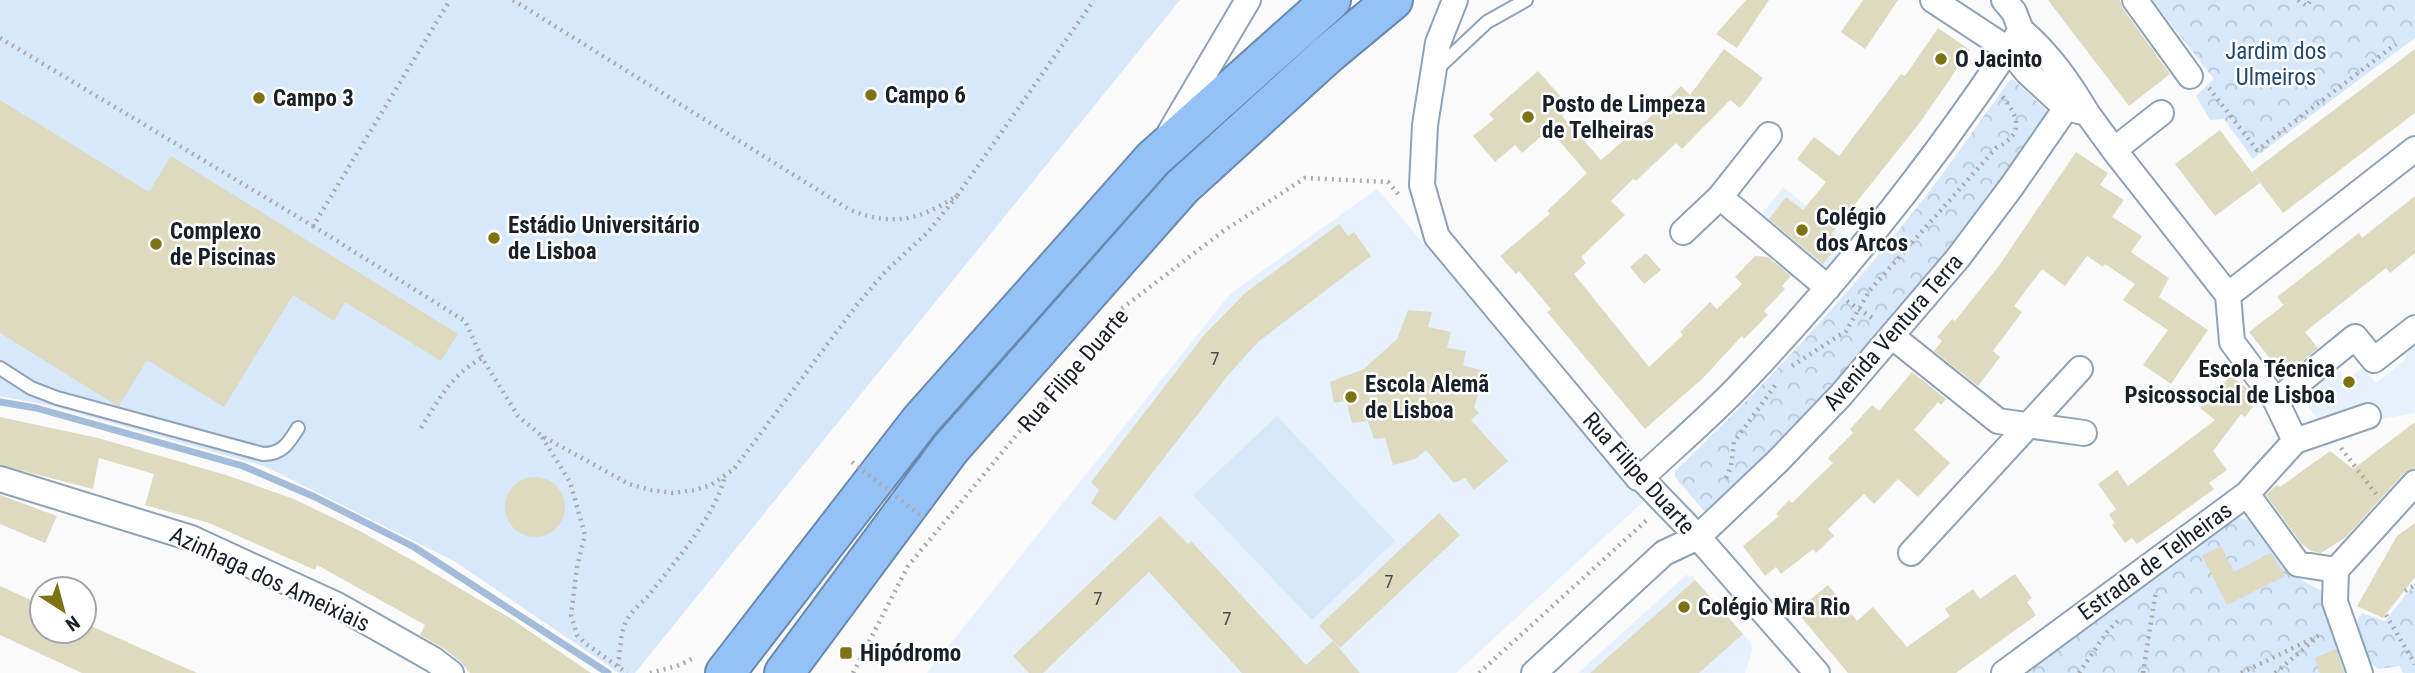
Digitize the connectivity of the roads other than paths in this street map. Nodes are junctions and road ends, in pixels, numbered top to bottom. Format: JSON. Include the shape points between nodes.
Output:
{"nodes":[{"id":1,"x":1248,"y":0,"type":"edge"},
{"id":2,"x":1331,"y":0,"type":"edge"},
{"id":3,"x":1393,"y":0,"type":"edge"},
{"id":4,"x":1455,"y":0,"type":"edge"},
{"id":5,"x":1526,"y":0,"type":"edge"},
{"id":6,"x":1933,"y":0,"type":"edge"},
{"id":7,"x":2004,"y":0,"type":"edge"},
{"id":8,"x":2135,"y":0,"type":"edge"},
{"id":9,"x":2015,"y":40,"type":"junction"},
{"id":10,"x":1434,"y":71,"type":"junction"},
{"id":11,"x":2196,"y":78,"type":"road end"},
{"id":12,"x":2076,"y":111,"type":"junction"},
{"id":13,"x":2161,"y":113,"type":"dead end"},
{"id":14,"x":1769,"y":135,"type":"dead end"},
{"id":15,"x":2415,"y":149,"type":"edge"},
{"id":16,"x":2113,"y":150,"type":"junction"},
{"id":17,"x":1153,"y":159,"type":"junction"},
{"id":18,"x":1720,"y":197,"type":"junction"},
{"id":19,"x":1683,"y":232,"type":"dead end"},
{"id":20,"x":1835,"y":292,"type":"junction"},
{"id":21,"x":2228,"y":295,"type":"junction"},
{"id":22,"x":2415,"y":328,"type":"edge"},
{"id":23,"x":1886,"y":330,"type":"junction"},
{"id":24,"x":0,"y":368,"type":"edge"},
{"id":25,"x":2080,"y":369,"type":"dead end"},
{"id":26,"x":2276,"y":401,"type":"junction"},
{"id":27,"x":2368,"y":416,"type":"dead end"},
{"id":28,"x":2027,"y":426,"type":"junction"},
{"id":29,"x":298,"y":429,"type":"dead end"},
{"id":30,"x":2084,"y":433,"type":"dead end"},
{"id":31,"x":2295,"y":441,"type":"junction"},
{"id":32,"x":0,"y":478,"type":"edge"},
{"id":33,"x":1641,"y":478,"type":"junction"},
{"id":34,"x":2415,"y":483,"type":"edge"},
{"id":35,"x":2247,"y":494,"type":"junction"},
{"id":36,"x":1698,"y":537,"type":"junction"},
{"id":37,"x":1911,"y":553,"type":"dead end"},
{"id":38,"x":2336,"y":570,"type":"junction"},
{"id":39,"x":710,"y":665,"type":"edge"},
{"id":40,"x":451,"y":673,"type":"edge"},
{"id":41,"x":784,"y":673,"type":"edge"},
{"id":42,"x":1534,"y":673,"type":"edge"},
{"id":43,"x":1817,"y":673,"type":"edge"},
{"id":44,"x":2004,"y":673,"type":"edge"},
{"id":45,"x":2360,"y":673,"type":"edge"}],
"edges":[{"from":1,"to":17,"type":"street"},
{"from":2,"to":17,"type":"highway"},
{"from":3,"to":41,"type":"highway","via":[[1182,187],[951,448]]},
{"from":4,"to":10,"type":"street","name":"Rua Filipe Duarte","via":[[1438,43]]},
{"from":5,"to":10,"type":"lane","via":[[1487,22]]},
{"from":6,"to":9,"type":"street"},
{"from":7,"to":9,"type":"street","via":[[2014,12]]},
{"from":8,"to":11,"type":"street"},
{"from":9,"to":12,"type":"street","via":[[2027,72]]},
{"from":9,"to":20,"type":"street"},
{"from":10,"to":33,"type":"street","name":"Rua Filipe Duarte","via":[[1422,185],[1437,237]]},
{"from":12,"to":16,"type":"street"},
{"from":12,"to":23,"type":"street","name":"Avenida Ventura Terra","via":[[1966,248]]},
{"from":13,"to":16,"type":"street"},
{"from":14,"to":18,"type":"street"},
{"from":15,"to":21,"type":"street"},
{"from":16,"to":21,"type":"street"},
{"from":17,"to":39,"type":"highway"},
{"from":18,"to":19,"type":"street"},
{"from":18,"to":20,"type":"street"},
{"from":20,"to":33,"type":"street"},
{"from":21,"to":26,"type":"street","via":[[2232,342]]},
{"from":22,"to":26,"type":"street","via":[[2374,360],[2355,337]]},
{"from":23,"to":28,"type":"street","via":[[1998,421]]},
{"from":23,"to":36,"type":"street","name":"Avenida Ventura Terra","via":[[1778,461]]},
{"from":24,"to":29,"type":"lane","via":[[31,388],[57,397],[263,454],[284,449]]},
{"from":25,"to":28,"type":"street"},
{"from":26,"to":31,"type":"street"},
{"from":27,"to":31,"type":"street"},
{"from":28,"to":30,"type":"street"},
{"from":28,"to":37,"type":"street"},
{"from":31,"to":35,"type":"street"},
{"from":32,"to":40,"type":"street","name":"Azinhaga dos Ameixiais","via":[[191,538],[337,605]]},
{"from":33,"to":36,"type":"street","name":"Rua Filipe Duarte"},
{"from":34,"to":38,"type":"street"},
{"from":35,"to":38,"type":"street","name":"Estrada de Telheiras","via":[[2298,564]]},
{"from":35,"to":44,"type":"street","name":"Estrada de Telheiras"},
{"from":36,"to":42,"type":"street","name":"Avenida Ventura Terra","via":[[1664,553]]},
{"from":36,"to":43,"type":"street","name":"Rua Filipe Duarte"},
{"from":38,"to":45,"type":"street","via":[[2336,603]]}]}
